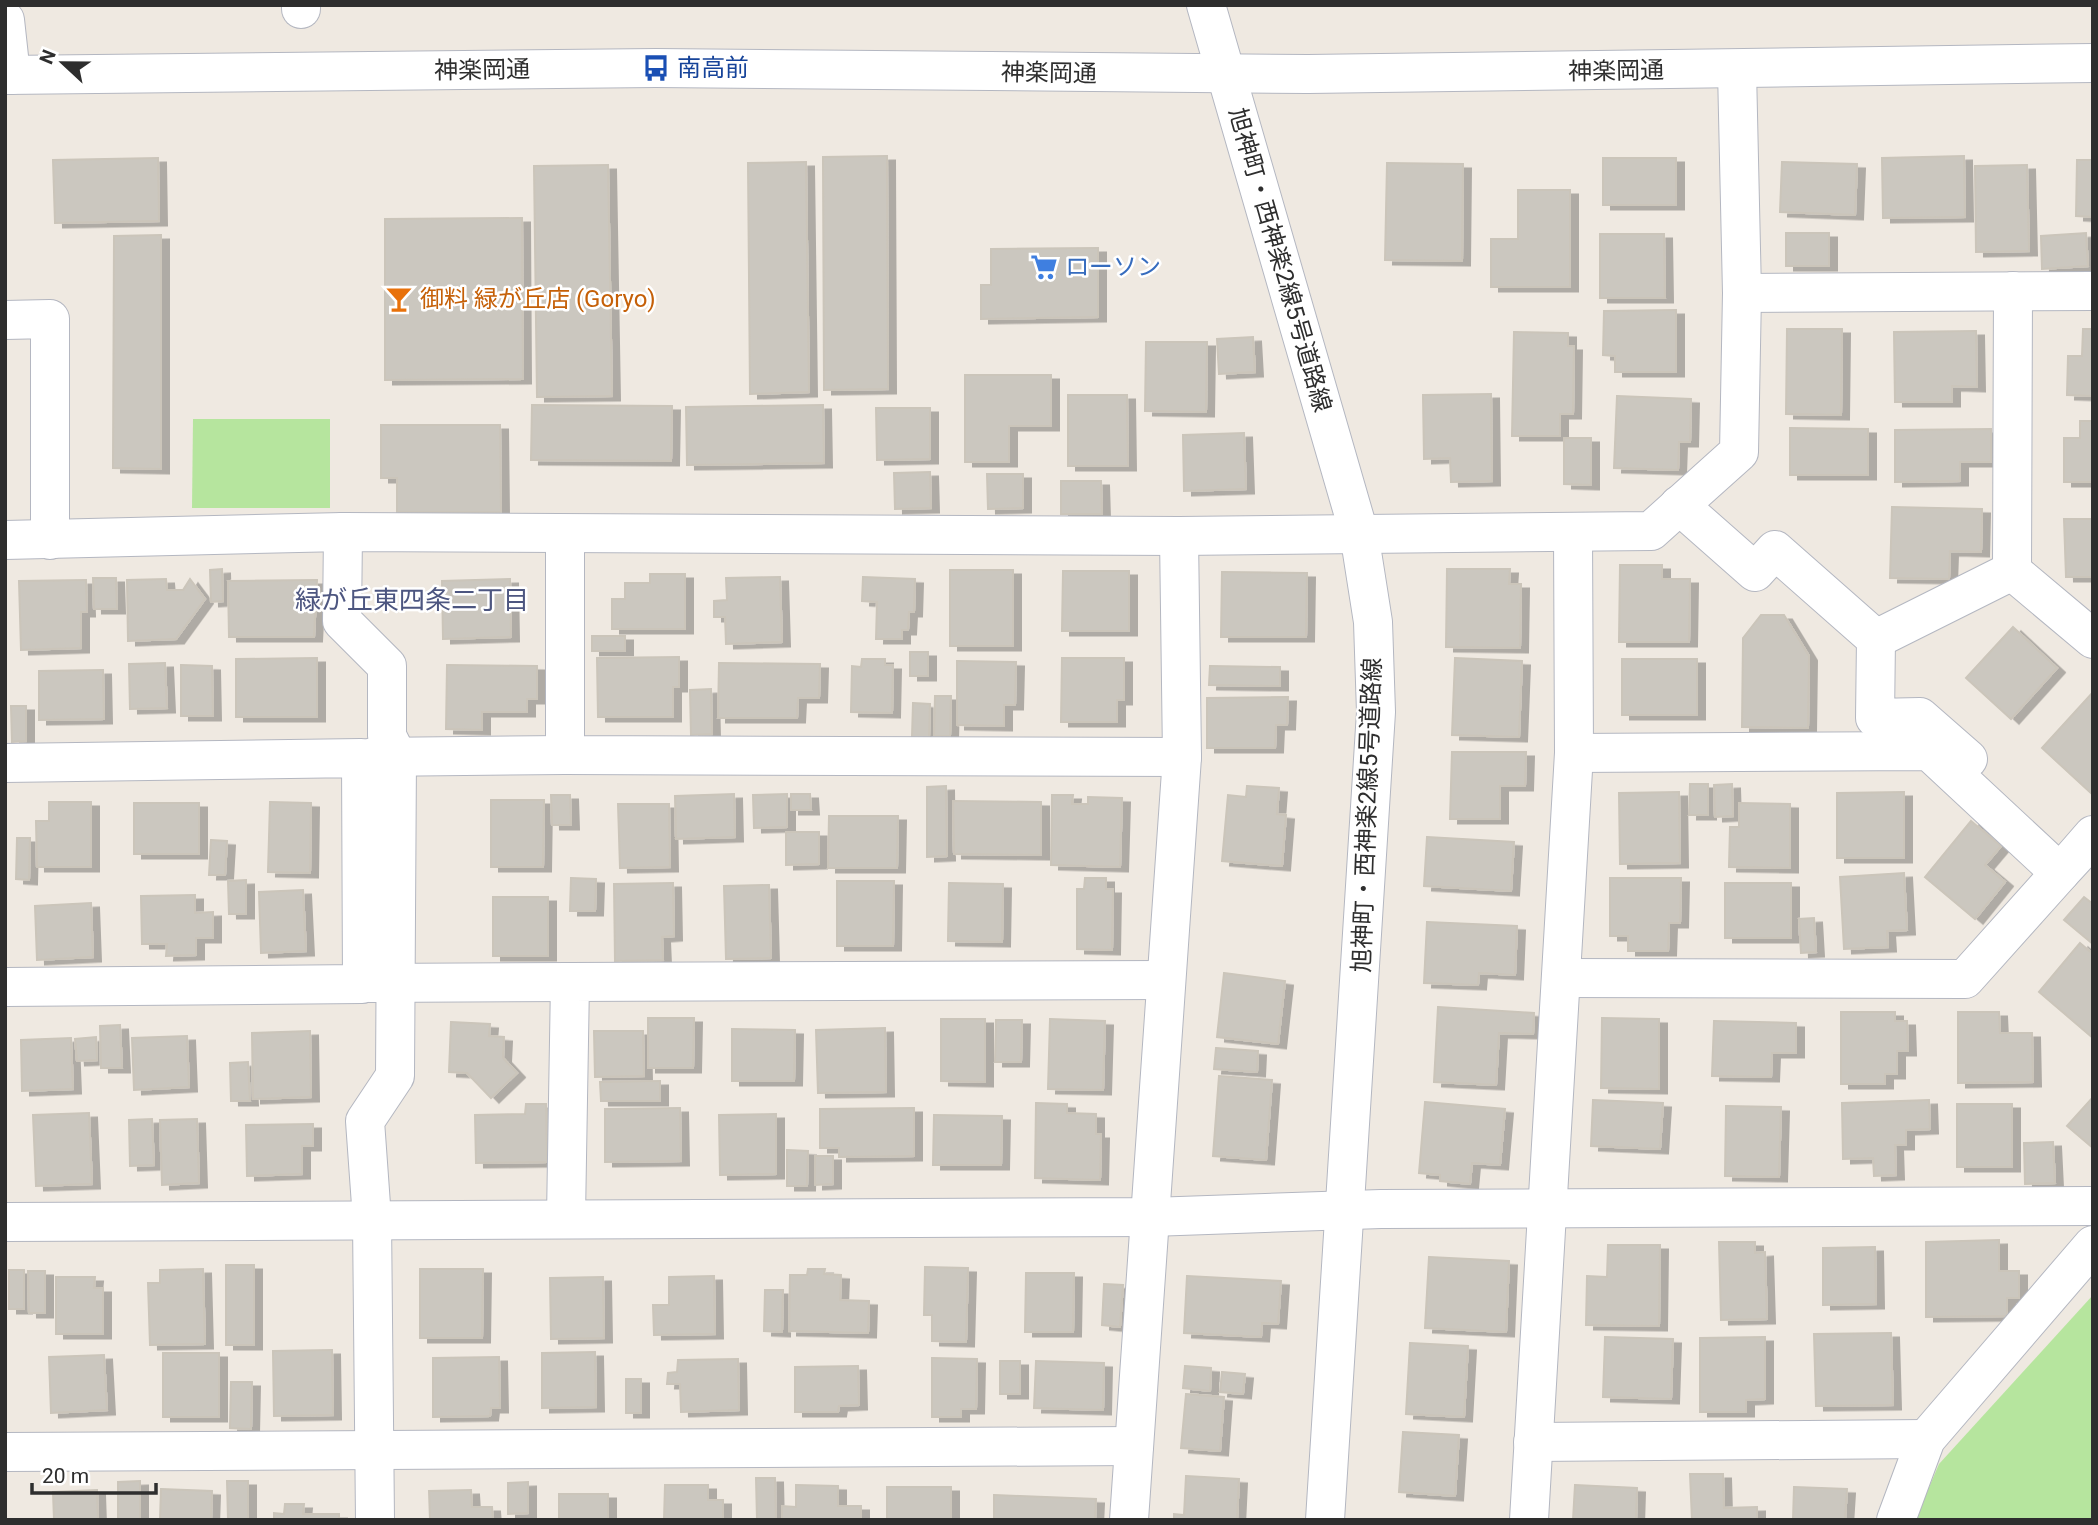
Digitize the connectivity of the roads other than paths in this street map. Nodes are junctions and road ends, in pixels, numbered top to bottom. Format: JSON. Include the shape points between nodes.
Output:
{"nodes":[{"id":1,"x":1206,"y":5,"type":"edge"},
{"id":2,"x":5,"y":20,"type":"edge"},
{"id":3,"x":2093,"y":63,"type":"edge"},
{"id":4,"x":1737,"y":70,"type":"junction"},
{"id":5,"x":1226,"y":74,"type":"junction"},
{"id":6,"x":8,"y":75,"type":"edge"},
{"id":7,"x":2013,"y":291,"type":"junction"},
{"id":8,"x":2093,"y":291,"type":"edge"},
{"id":9,"x":1742,"y":293,"type":"junction"},
{"id":10,"x":5,"y":320,"type":"edge"},
{"id":11,"x":1679,"y":505,"type":"junction"},
{"id":12,"x":343,"y":532,"type":"junction"},
{"id":13,"x":1359,"y":533,"type":"junction"},
{"id":14,"x":1573,"y":533,"type":"junction"},
{"id":15,"x":565,"y":534,"type":"junction"},
{"id":16,"x":1179,"y":536,"type":"junction"},
{"id":17,"x":5,"y":540,"type":"edge"},
{"id":18,"x":50,"y":540,"type":"junction"},
{"id":19,"x":2012,"y":570,"type":"junction"},
{"id":20,"x":1875,"y":639,"type":"junction"},
{"id":21,"x":2093,"y":639,"type":"edge"},
{"id":22,"x":1574,"y":753,"type":"junction"},
{"id":23,"x":565,"y":755,"type":"junction"},
{"id":24,"x":379,"y":757,"type":"junction"},
{"id":25,"x":1182,"y":757,"type":"junction"},
{"id":26,"x":5,"y":763,"type":"edge"},
{"id":27,"x":2080,"y":849,"type":"edge"},
{"id":28,"x":1561,"y":978,"type":"junction"},
{"id":29,"x":1164,"y":980,"type":"junction"},
{"id":30,"x":570,"y":982,"type":"junction"},
{"id":31,"x":379,"y":983,"type":"junction"},
{"id":32,"x":5,"y":987,"type":"edge"},
{"id":33,"x":2093,"y":1206,"type":"edge"},
{"id":34,"x":1346,"y":1211,"type":"junction"},
{"id":35,"x":1545,"y":1211,"type":"junction"},
{"id":36,"x":566,"y":1217,"type":"junction"},
{"id":37,"x":1151,"y":1217,"type":"junction"},
{"id":38,"x":372,"y":1219,"type":"junction"},
{"id":39,"x":5,"y":1222,"type":"edge"},
{"id":40,"x":2093,"y":1245,"type":"edge"},
{"id":41,"x":1926,"y":1439,"type":"junction"},
{"id":42,"x":1533,"y":1442,"type":"junction"},
{"id":43,"x":1134,"y":1446,"type":"junction"},
{"id":44,"x":376,"y":1449,"type":"junction"},
{"id":45,"x":5,"y":1452,"type":"edge"},
{"id":46,"x":375,"y":1520,"type":"edge"},
{"id":47,"x":1129,"y":1520,"type":"edge"},
{"id":48,"x":1325,"y":1520,"type":"edge"},
{"id":49,"x":1530,"y":1520,"type":"edge"},
{"id":50,"x":1896,"y":1520,"type":"edge"}],
"edges":[{"from":1,"to":5,"type":"street","name":"旭神町・西神楽2線5号道路線"},
{"from":2,"to":6,"type":"street"},
{"from":3,"to":4,"type":"street","name":"神楽岡通"},
{"from":4,"to":5,"type":"street","name":"神楽岡通"},
{"from":4,"to":9,"type":"street"},
{"from":5,"to":6,"type":"street","name":"神楽岡通","via":[[656,68]]},
{"from":5,"to":13,"type":"street","name":"旭神町・西神楽2線5号道路線"},
{"from":7,"to":8,"type":"street"},
{"from":7,"to":9,"type":"street"},
{"from":7,"to":19,"type":"street"},
{"from":9,"to":11,"type":"street","via":[[1739,452]]},
{"from":10,"to":18,"type":"street","via":[[50,319]]},
{"from":11,"to":14,"type":"street","via":[[1651,531]]},
{"from":11,"to":20,"type":"street","via":[[1755,572],[1775,550]]},
{"from":12,"to":15,"type":"street"},
{"from":12,"to":18,"type":"street"},
{"from":12,"to":24,"type":"street","via":[[342,621],[387,666],[387,736]]},
{"from":13,"to":14,"type":"street"},
{"from":13,"to":16,"type":"street"},
{"from":13,"to":34,"type":"street","name":"旭神町・西神楽2線5号道路線","via":[[1373,622],[1376,712]]},
{"from":14,"to":22,"type":"street"},
{"from":15,"to":16,"type":"street"},
{"from":15,"to":23,"type":"street"},
{"from":16,"to":25,"type":"street"},
{"from":17,"to":18,"type":"street"},
{"from":19,"to":20,"type":"street"},
{"from":19,"to":21,"type":"street"},
{"from":20,"to":27,"type":"street","via":[[1875,718],[1920,718]]},
{"from":22,"to":27,"type":"street","via":[[1929,751]]},
{"from":22,"to":28,"type":"street"},
{"from":23,"to":24,"type":"street"},
{"from":23,"to":25,"type":"street"},
{"from":24,"to":26,"type":"street"},
{"from":24,"to":31,"type":"street"},
{"from":25,"to":29,"type":"street"},
{"from":27,"to":28,"type":"street","via":[[1965,979]]},
{"from":28,"to":35,"type":"street"},
{"from":29,"to":30,"type":"street"},
{"from":29,"to":37,"type":"street"},
{"from":30,"to":31,"type":"street"},
{"from":30,"to":36,"type":"street"},
{"from":31,"to":32,"type":"street"},
{"from":31,"to":38,"type":"street","via":[[395,1076],[366,1121]]},
{"from":33,"to":35,"type":"street"},
{"from":34,"to":35,"type":"street"},
{"from":34,"to":37,"type":"street"},
{"from":34,"to":48,"type":"street","name":"旭神町・西神楽2線5号道路線"},
{"from":35,"to":42,"type":"street"},
{"from":36,"to":37,"type":"street"},
{"from":36,"to":38,"type":"street"},
{"from":37,"to":43,"type":"street"},
{"from":38,"to":39,"type":"street"},
{"from":38,"to":44,"type":"street"},
{"from":40,"to":41,"type":"street"},
{"from":41,"to":42,"type":"street"},
{"from":41,"to":50,"type":"street"},
{"from":42,"to":49,"type":"street"},
{"from":43,"to":44,"type":"street"},
{"from":43,"to":47,"type":"street"},
{"from":44,"to":45,"type":"street"},
{"from":44,"to":46,"type":"street"}]}
